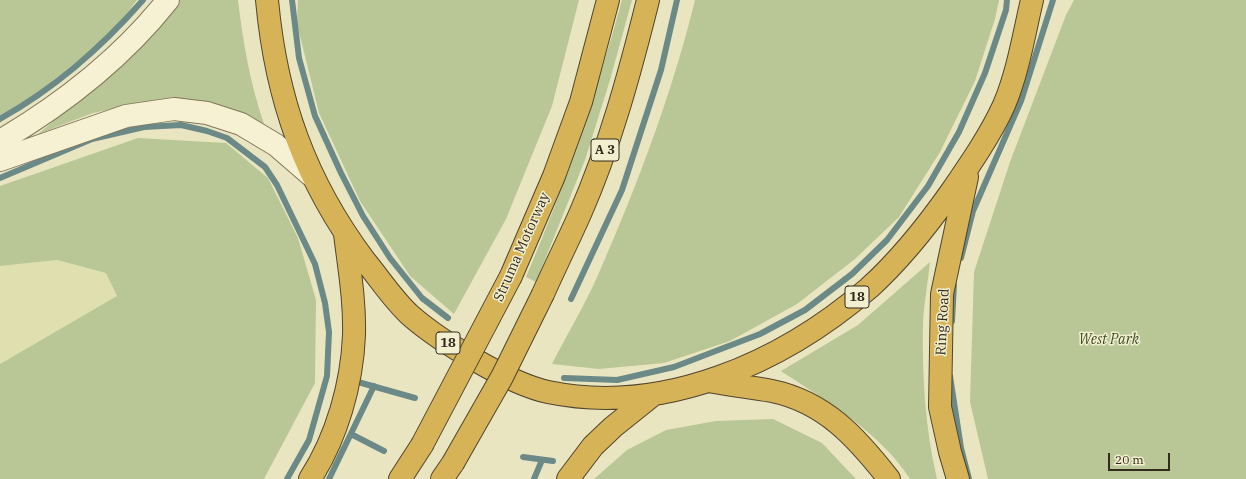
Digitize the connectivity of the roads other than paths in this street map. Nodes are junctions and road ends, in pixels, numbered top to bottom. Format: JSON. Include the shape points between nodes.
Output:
{"nodes":[{"id":1,"x":168,"y":0,"type":"edge"},
{"id":2,"x":266,"y":0,"type":"edge"},
{"id":3,"x":608,"y":0,"type":"edge"},
{"id":4,"x":648,"y":0,"type":"edge"},
{"id":5,"x":1032,"y":0,"type":"edge"},
{"id":6,"x":0,"y":141,"type":"edge"},
{"id":7,"x":0,"y":160,"type":"edge"},
{"id":8,"x":970,"y":166,"type":"junction"},
{"id":9,"x":313,"y":177,"type":"junction"},
{"id":10,"x":345,"y":234,"type":"junction"},
{"id":11,"x":707,"y":381,"type":"junction"},
{"id":12,"x":653,"y":395,"type":"junction"},
{"id":13,"x":447,"y":471,"type":"edge"},
{"id":14,"x":310,"y":479,"type":"edge"},
{"id":15,"x":400,"y":479,"type":"edge"},
{"id":16,"x":568,"y":479,"type":"edge"},
{"id":17,"x":889,"y":479,"type":"edge"},
{"id":18,"x":958,"y":479,"type":"edge"}],
"edges":[{"from":1,"to":6,"type":"street","via":[[112,60],[72,95]]},
{"from":2,"to":9,"type":"highway","number":"18","via":[[279,83],[290,123]]},
{"from":3,"to":15,"type":"highway","name":"Struma Motorway","bridge":true,"via":[[581,102],[554,176],[511,276],[422,445]]},
{"from":4,"to":13,"type":"highway","number":"A 3","bridge":true,"via":[[629,74],[581,213],[502,377]]},
{"from":5,"to":8,"type":"highway","number":"18","via":[[1004,104]]},
{"from":7,"to":9,"type":"street","via":[[126,116],[174,109],[207,113],[241,124],[276,145]]},
{"from":8,"to":11,"type":"highway","number":"18","via":[[904,253],[870,286],[833,316],[793,342],[751,364]]},
{"from":8,"to":18,"type":"highway","name":"Ring Road","number":"18","via":[[942,294],[940,407]]},
{"from":9,"to":10,"type":"highway","number":"18"},
{"from":10,"to":12,"type":"highway","number":"18","via":[[410,316],[458,350],[492,368],[546,391],[592,398]]},
{"from":10,"to":14,"type":"highway","via":[[354,333],[350,378],[338,418],[318,467]]},
{"from":11,"to":12,"type":"highway","number":"18"},
{"from":11,"to":17,"type":"highway","number":"18","via":[[773,392],[809,404],[839,423],[864,447]]},
{"from":12,"to":16,"type":"highway","via":[[593,446]]}]}
